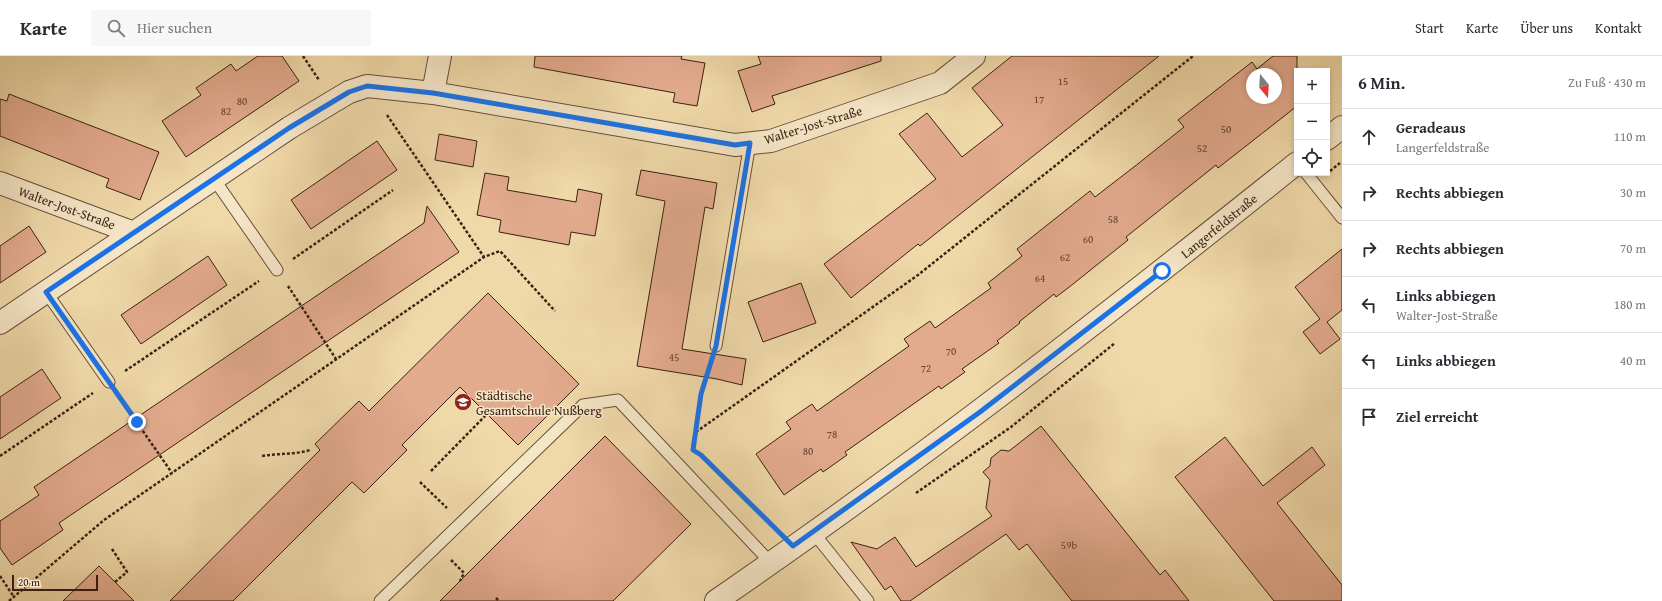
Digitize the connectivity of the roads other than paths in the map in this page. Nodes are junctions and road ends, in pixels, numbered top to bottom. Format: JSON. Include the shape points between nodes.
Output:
{"nodes":[{"id":1,"x":440,"y":56,"type":"edge"},
{"id":2,"x":974,"y":56,"type":"edge"},
{"id":3,"x":433,"y":93,"type":"junction"},
{"id":4,"x":1342,"y":127,"type":"edge"},
{"id":5,"x":1330,"y":137,"type":"edge"},
{"id":6,"x":750,"y":143,"type":"junction"},
{"id":7,"x":1294,"y":165,"type":"edge"},
{"id":8,"x":1308,"y":176,"type":"edge"},
{"id":9,"x":214,"y":180,"type":"junction"},
{"id":10,"x":0,"y":183,"type":"edge"},
{"id":11,"x":1342,"y":218,"type":"edge"},
{"id":12,"x":134,"y":233,"type":"junction"},
{"id":13,"x":277,"y":270,"type":"road end"},
{"id":14,"x":46,"y":292,"type":"junction"},
{"id":15,"x":0,"y":323,"type":"edge"},
{"id":16,"x":716,"y":346,"type":"road end"},
{"id":17,"x":109,"y":382,"type":"road end"},
{"id":18,"x":813,"y":532,"type":"junction"},
{"id":19,"x":771,"y":563,"type":"junction"},
{"id":20,"x":380,"y":601,"type":"edge"},
{"id":21,"x":716,"y":601,"type":"edge"},
{"id":22,"x":868,"y":601,"type":"edge"}],
"edges":[{"from":1,"to":3,"type":"street"},
{"from":2,"to":6,"type":"street","name":"Walter-Jost-Straße","via":[[940,83],[772,141]]},
{"from":3,"to":6,"type":"street","name":"Walter-Jost-Straße","via":[[735,145]]},
{"from":3,"to":9,"type":"street","name":"Walter-Jost-Straße","via":[[367,86],[349,92],[333,100]]},
{"from":4,"to":5,"type":"street"},
{"from":6,"to":16,"type":"lane"},
{"from":7,"to":18,"type":"street","name":"Langerfeldstraße","via":[[980,412]]},
{"from":8,"to":11,"type":"lane"},
{"from":9,"to":12,"type":"street","name":"Walter-Jost-Straße"},
{"from":9,"to":13,"type":"lane"},
{"from":10,"to":12,"type":"street","name":"Walter-Jost-Straße"},
{"from":12,"to":14,"type":"street","name":"Walter-Jost-Straße"},
{"from":14,"to":15,"type":"street","name":"Walter-Jost-Straße"},
{"from":14,"to":17,"type":"lane"},
{"from":18,"to":19,"type":"street","name":"Langerfeldstraße"},
{"from":18,"to":22,"type":"lane"},
{"from":19,"to":20,"type":"lane","via":[[618,400],[583,405]]},
{"from":19,"to":21,"type":"street","name":"Langerfeldstraße"}]}
